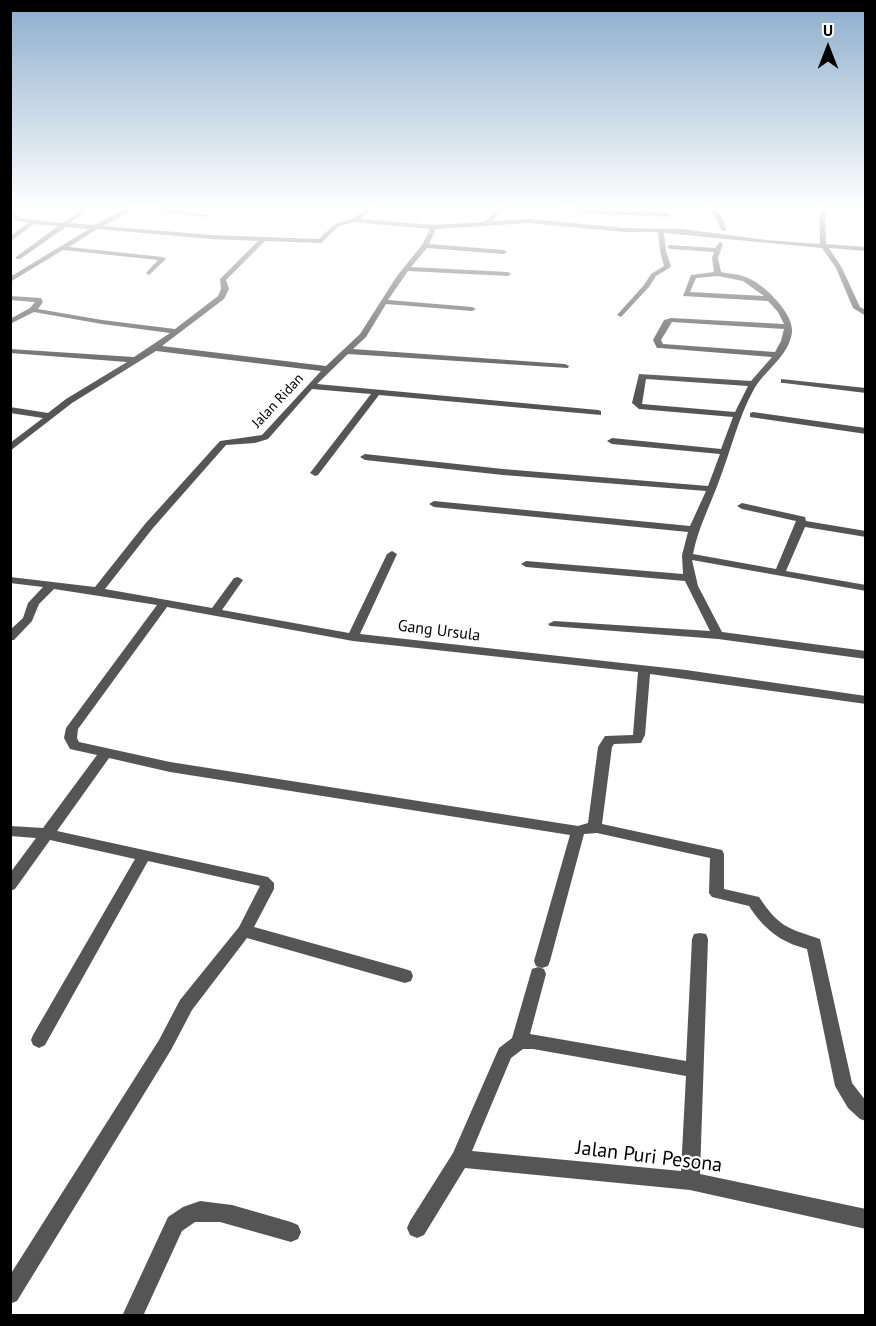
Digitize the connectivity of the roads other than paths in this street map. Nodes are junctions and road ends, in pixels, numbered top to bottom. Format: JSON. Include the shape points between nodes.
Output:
{"nodes":[{"id":1,"x":31,"y":268,"type":"edge"},
{"id":2,"x":155,"y":268,"type":"edge"},
{"id":3,"x":234,"y":268,"type":"edge"},
{"id":4,"x":666,"y":268,"type":"edge"},
{"id":5,"x":717,"y":268,"type":"edge"},
{"id":6,"x":838,"y":268,"type":"edge"},
{"id":7,"x":405,"y":269,"type":"joint"},
{"id":8,"x":149,"y":273,"type":"dead end"},
{"id":9,"x":508,"y":274,"type":"dead end"},
{"id":10,"x":718,"y":274,"type":"junction"},
{"id":11,"x":10,"y":280,"type":"edge"},
{"id":12,"x":10,"y":298,"type":"edge"},
{"id":13,"x":772,"y":299,"type":"junction"},
{"id":14,"x":385,"y":302,"type":"junction"},
{"id":15,"x":472,"y":309,"type":"dead end"},
{"id":16,"x":33,"y":310,"type":"junction"},
{"id":17,"x":866,"y":314,"type":"edge"},
{"id":18,"x":621,"y":315,"type":"dead end"},
{"id":19,"x":10,"y":322,"type":"edge"},
{"id":20,"x":788,"y":327,"type":"junction"},
{"id":21,"x":176,"y":331,"type":"junction"},
{"id":22,"x":155,"y":348,"type":"junction"},
{"id":23,"x":10,"y":351,"type":"edge"},
{"id":24,"x":346,"y":351,"type":"junction"},
{"id":25,"x":778,"y":355,"type":"junction"},
{"id":26,"x":137,"y":360,"type":"junction"},
{"id":27,"x":565,"y":366,"type":"dead end"},
{"id":28,"x":328,"y":369,"type":"junction"},
{"id":29,"x":784,"y":381,"type":"dead end"},
{"id":30,"x":752,"y":384,"type":"junction"},
{"id":31,"x":310,"y":386,"type":"junction"},
{"id":32,"x":866,"y":391,"type":"edge"},
{"id":33,"x":377,"y":392,"type":"junction"},
{"id":34,"x":10,"y":410,"type":"edge"},
{"id":35,"x":598,"y":413,"type":"dead end"},
{"id":36,"x":739,"y":415,"type":"junction"},
{"id":37,"x":753,"y":415,"type":"dead end"},
{"id":38,"x":49,"y":416,"type":"junction"},
{"id":39,"x":866,"y":431,"type":"edge"},
{"id":40,"x":612,"y":441,"type":"dead end"},
{"id":41,"x":10,"y":448,"type":"edge"},
{"id":42,"x":726,"y":452,"type":"junction"},
{"id":43,"x":365,"y":457,"type":"dead end"},
{"id":44,"x":315,"y":473,"type":"dead end"},
{"id":45,"x":711,"y":489,"type":"junction"},
{"id":46,"x":434,"y":504,"type":"dead end"},
{"id":47,"x":742,"y":506,"type":"dead end"},
{"id":48,"x":801,"y":523,"type":"junction"},
{"id":49,"x":695,"y":530,"type":"junction"},
{"id":50,"x":866,"y":534,"type":"edge"},
{"id":51,"x":392,"y":554,"type":"dead end"},
{"id":52,"x":687,"y":556,"type":"junction"},
{"id":53,"x":526,"y":564,"type":"dead end"},
{"id":54,"x":780,"y":573,"type":"junction"},
{"id":55,"x":689,"y":578,"type":"junction"},
{"id":56,"x":10,"y":580,"type":"edge"},
{"id":57,"x":238,"y":580,"type":"dead end"},
{"id":58,"x":51,"y":585,"type":"junction"},
{"id":59,"x":866,"y":588,"type":"edge"},
{"id":60,"x":98,"y":591,"type":"junction"},
{"id":61,"x":163,"y":604,"type":"junction"},
{"id":62,"x":214,"y":612,"type":"junction"},
{"id":63,"x":554,"y":624,"type":"dead end"},
{"id":64,"x":718,"y":635,"type":"junction"},
{"id":65,"x":10,"y":637,"type":"edge"},
{"id":66,"x":353,"y":637,"type":"junction"},
{"id":67,"x":864,"y":656,"type":"edge"},
{"id":68,"x":644,"y":670,"type":"junction"},
{"id":69,"x":866,"y":700,"type":"edge"},
{"id":70,"x":105,"y":754,"type":"junction"},
{"id":71,"x":594,"y":829,"type":"junction"},
{"id":72,"x":10,"y":831,"type":"edge"},
{"id":73,"x":578,"y":831,"type":"junction"},
{"id":74,"x":47,"y":834,"type":"junction"},
{"id":75,"x":144,"y":855,"type":"junction"},
{"id":76,"x":10,"y":885,"type":"edge"},
{"id":77,"x":244,"y":931,"type":"junction"},
{"id":78,"x":700,"y":939,"type":"dead end"},
{"id":79,"x":405,"y":975,"type":"dead end"},
{"id":80,"x":39,"y":1040,"type":"dead end"},
{"id":81,"x":519,"y":1042,"type":"junction"},
{"id":82,"x":694,"y":1070,"type":"junction"},
{"id":83,"x":866,"y":1113,"type":"edge"},
{"id":84,"x":460,"y":1160,"type":"junction"},
{"id":85,"x":690,"y":1181,"type":"junction"},
{"id":86,"x":866,"y":1219,"type":"edge"},
{"id":87,"x":417,"y":1228,"type":"dead end"},
{"id":88,"x":291,"y":1232,"type":"dead end"},
{"id":89,"x":10,"y":1294,"type":"edge"},
{"id":90,"x":132,"y":1316,"type":"edge"}],
"edges":[{"from":1,"to":11,"type":"street"},
{"from":2,"to":8,"type":"street"},
{"from":3,"to":21,"type":"street","via":[[222,280],[225,289],[221,297]]},
{"from":4,"to":18,"type":"street","via":[[653,275]]},
{"from":5,"to":10,"type":"street"},
{"from":6,"to":17,"type":"street","via":[[857,308]]},
{"from":7,"to":9,"type":"street"},
{"from":7,"to":14,"type":"street","name":"Jalan Ridan"},
{"from":10,"to":13,"type":"street","via":[[748,280]]},
{"from":10,"to":13,"type":"street","via":[[693,276],[686,294]]},
{"from":12,"to":16,"type":"street","via":[[38,300]]},
{"from":13,"to":20,"type":"street"},
{"from":14,"to":15,"type":"street"},
{"from":14,"to":24,"type":"street","name":"Jalan Ridan","via":[[363,335]]},
{"from":16,"to":19,"type":"street"},
{"from":16,"to":21,"type":"street"},
{"from":20,"to":25,"type":"street"},
{"from":20,"to":25,"type":"street","via":[[671,321],[657,340],[660,346],[677,349]]},
{"from":21,"to":22,"type":"street"},
{"from":22,"to":26,"type":"street"},
{"from":22,"to":28,"type":"street"},
{"from":23,"to":26,"type":"street"},
{"from":24,"to":27,"type":"street"},
{"from":24,"to":28,"type":"street","name":"Jalan Ridan"},
{"from":25,"to":30,"type":"street"},
{"from":26,"to":38,"type":"street"},
{"from":28,"to":31,"type":"street","name":"Jalan Ridan"},
{"from":29,"to":32,"type":"street"},
{"from":30,"to":36,"type":"street"},
{"from":30,"to":36,"type":"street","via":[[642,376],[638,405]]},
{"from":31,"to":33,"type":"street"},
{"from":31,"to":60,"type":"street","name":"Jalan Ridan","via":[[265,437],[223,443]]},
{"from":33,"to":35,"type":"street"},
{"from":33,"to":44,"type":"street"},
{"from":34,"to":38,"type":"street"},
{"from":36,"to":42,"type":"street"},
{"from":37,"to":39,"type":"street"},
{"from":38,"to":41,"type":"street"},
{"from":40,"to":42,"type":"street"},
{"from":42,"to":45,"type":"street"},
{"from":43,"to":45,"type":"street"},
{"from":45,"to":49,"type":"street"},
{"from":46,"to":49,"type":"street"},
{"from":47,"to":48,"type":"street","via":[[794,516]]},
{"from":48,"to":50,"type":"street"},
{"from":48,"to":54,"type":"street"},
{"from":49,"to":52,"type":"street"},
{"from":51,"to":66,"type":"street"},
{"from":52,"to":54,"type":"street"},
{"from":52,"to":55,"type":"street"},
{"from":53,"to":55,"type":"street"},
{"from":54,"to":59,"type":"street"},
{"from":55,"to":64,"type":"street"},
{"from":56,"to":58,"type":"street","name":"Gang Ursula"},
{"from":57,"to":62,"type":"street"},
{"from":58,"to":60,"type":"street","name":"Gang Ursula"},
{"from":58,"to":65,"type":"street"},
{"from":60,"to":61,"type":"street","name":"Gang Ursula"},
{"from":61,"to":62,"type":"street","name":"Gang Ursula"},
{"from":61,"to":70,"type":"street","via":[[72,728],[70,738],[75,746]]},
{"from":62,"to":66,"type":"street","name":"Gang Ursula"},
{"from":63,"to":64,"type":"street"},
{"from":64,"to":67,"type":"street"},
{"from":66,"to":68,"type":"street","name":"Gang Ursula"},
{"from":68,"to":69,"type":"street","name":"Gang Ursula"},
{"from":68,"to":71,"type":"street","via":[[639,735],[636,740],[610,739],[605,747]]},
{"from":70,"to":73,"type":"street"},
{"from":70,"to":74,"type":"street"},
{"from":71,"to":73,"type":"street"},
{"from":71,"to":83,"type":"street","via":[[717,854],[717,893],[754,901],[764,918],[788,939],[813,944],[844,1086]]},
{"from":72,"to":74,"type":"street"},
{"from":73,"to":81,"type":"street"},
{"from":74,"to":75,"type":"street"},
{"from":74,"to":76,"type":"street"},
{"from":75,"to":77,"type":"street","via":[[267,883],[264,897]]},
{"from":75,"to":80,"type":"street"},
{"from":77,"to":79,"type":"street"},
{"from":77,"to":89,"type":"street","via":[[186,1005],[165,1046]]},
{"from":78,"to":82,"type":"street"},
{"from":81,"to":82,"type":"street","via":[[533,1041]]},
{"from":81,"to":84,"type":"street","via":[[505,1053],[495,1071]]},
{"from":82,"to":85,"type":"street"},
{"from":84,"to":85,"type":"street","name":"Jalan Puri Pesona"},
{"from":84,"to":87,"type":"street"},
{"from":85,"to":86,"type":"street","name":"Jalan Puri Pesona"},
{"from":88,"to":90,"type":"street","via":[[215,1211],[186,1216],[175,1224]]}]}
